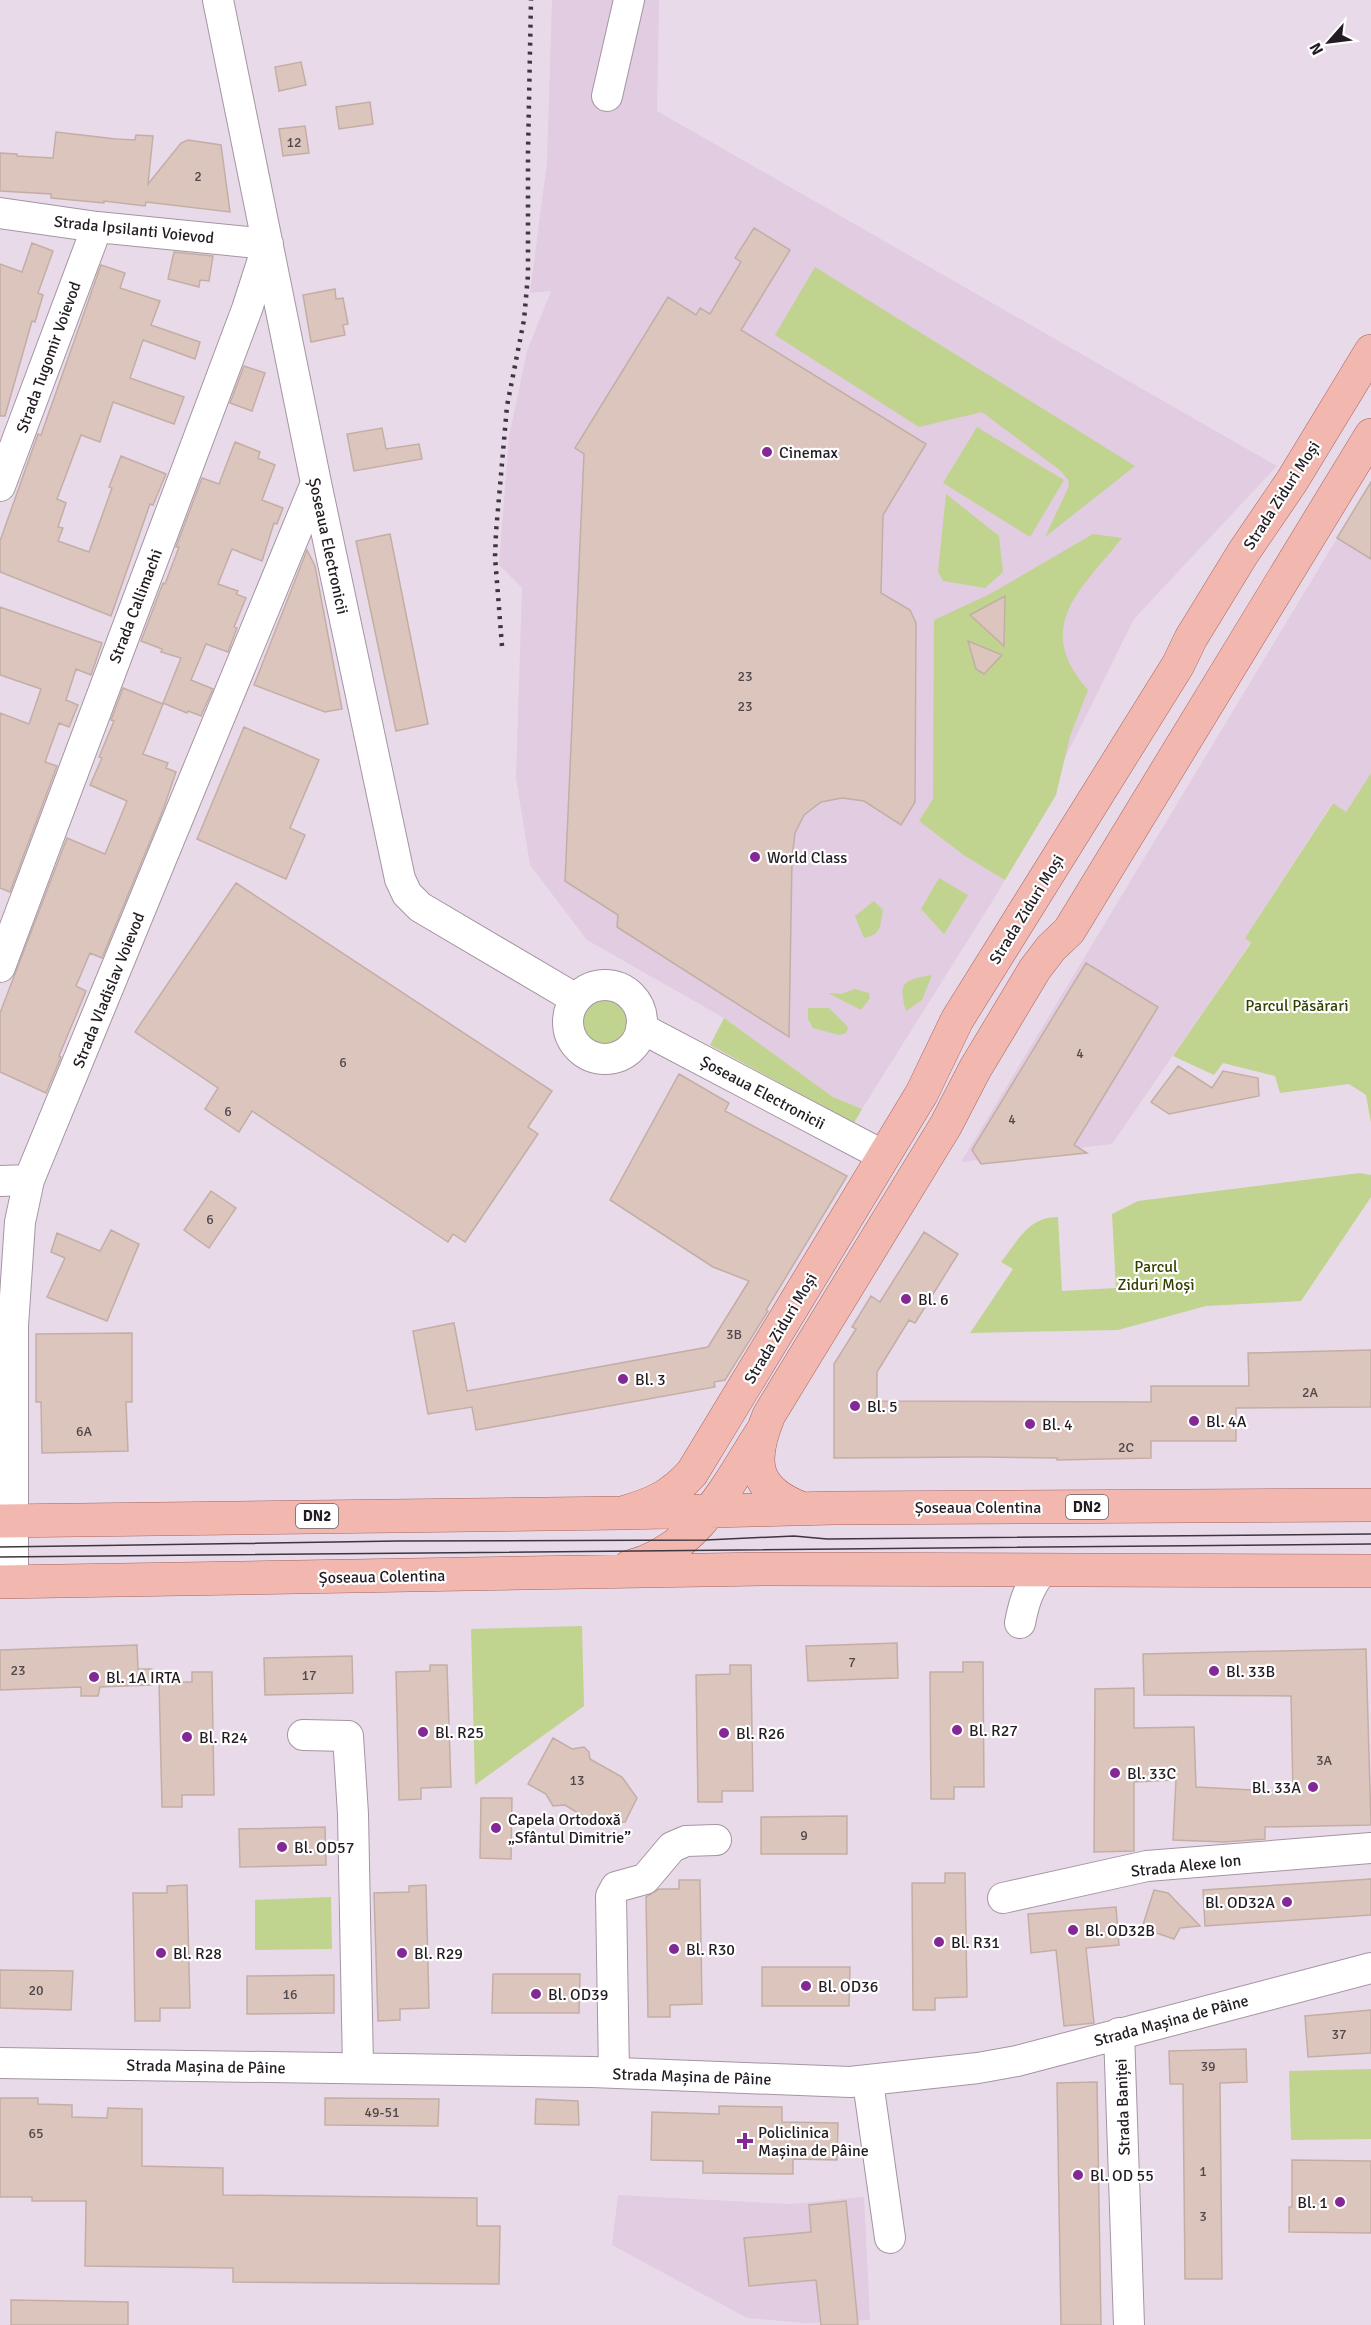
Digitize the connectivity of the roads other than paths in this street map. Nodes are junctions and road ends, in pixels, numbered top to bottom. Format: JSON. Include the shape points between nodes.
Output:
{"nodes":[{"id":1,"x":218,"y":0,"type":"edge"},
{"id":2,"x":629,"y":0,"type":"edge"},
{"id":3,"x":607,"y":96,"type":"dead end"},
{"id":4,"x":0,"y":213,"type":"edge"},
{"id":5,"x":97,"y":227,"type":"junction"},
{"id":6,"x":268,"y":244,"type":"junction"},
{"id":7,"x":1371,"y":351,"type":"edge"},
{"id":8,"x":1371,"y":435,"type":"edge"},
{"id":9,"x":316,"y":483,"type":"junction"},
{"id":10,"x":0,"y":486,"type":"edge"},
{"id":11,"x":0,"y":967,"type":"edge"},
{"id":12,"x":576,"y":999,"type":"junction"},
{"id":13,"x":641,"y":1028,"type":"junction"},
{"id":14,"x":884,"y":1156,"type":"junction"},
{"id":15,"x":14,"y":1181,"type":"edge"},
{"id":16,"x":7,"y":1323,"type":"edge"},
{"id":17,"x":764,"y":1429,"type":"junction"},
{"id":18,"x":692,"y":1473,"type":"junction"},
{"id":19,"x":1371,"y":1504,"type":"edge"},
{"id":20,"x":803,"y":1509,"type":"junction"},
{"id":21,"x":622,"y":1513,"type":"junction"},
{"id":22,"x":701,"y":1517,"type":"junction"},
{"id":23,"x":6,"y":1521,"type":"edge"},
{"id":24,"x":764,"y":1569,"type":"junction"},
{"id":25,"x":998,"y":1570,"type":"junction"},
{"id":26,"x":1043,"y":1570,"type":"junction"},
{"id":27,"x":1371,"y":1571,"type":"edge"},
{"id":28,"x":8,"y":1572,"type":"edge"},
{"id":29,"x":608,"y":1573,"type":"junction"},
{"id":30,"x":303,"y":1735,"type":"dead end"},
{"id":31,"x":716,"y":1840,"type":"dead end"},
{"id":32,"x":1371,"y":1848,"type":"edge"},
{"id":33,"x":1003,"y":1898,"type":"dead end"},
{"id":34,"x":1371,"y":1968,"type":"edge"},
{"id":35,"x":1119,"y":2033,"type":"junction"},
{"id":36,"x":0,"y":2063,"type":"edge"},
{"id":37,"x":358,"y":2068,"type":"junction"},
{"id":38,"x":614,"y":2073,"type":"junction"},
{"id":39,"x":868,"y":2082,"type":"junction"},
{"id":40,"x":890,"y":2238,"type":"dead end"},
{"id":41,"x":1129,"y":2325,"type":"edge"}],
"edges":[{"from":1,"to":6,"type":"street","name":"Șoseaua Electronicii"},
{"from":2,"to":3,"type":"street"},
{"from":4,"to":5,"type":"street","name":"Strada Ipsilanti Voievod"},
{"from":5,"to":6,"type":"street","name":"Strada Ipsilanti Voievod"},
{"from":5,"to":10,"type":"street","name":"Strada Tugomir Voievod"},
{"from":6,"to":9,"type":"street","name":"Șoseaua Electronicii"},
{"from":6,"to":11,"type":"street","name":"Strada Callimachi"},
{"from":7,"to":14,"type":"main road","name":"Strada Ziduri Moși","via":[[957,1020],[922,1093]]},
{"from":8,"to":17,"type":"main road","via":[[1069,931],[1035,969],[946,1125],[781,1394]]},
{"from":9,"to":12,"type":"street","name":"Șoseaua Electronicii","via":[[403,887],[420,907]]},
{"from":9,"to":15,"type":"street","name":"Strada Vladislav Voievod"},
{"from":12,"to":13,"type":"street","via":[[598,986],[621,989],[638,1005]]},
{"from":12,"to":13,"type":"street","via":[[568,1027],[572,1039],[589,1056],[612,1059],[623,1055],[635,1045]]},
{"from":13,"to":14,"type":"street","name":"Șoseaua Electronicii"},
{"from":14,"to":18,"type":"main road","name":"Strada Ziduri Moși"},
{"from":15,"to":16,"type":"street","name":"Strada Vladislav Voievod","via":[[18,1243]]},
{"from":16,"to":23,"type":"street","name":"Strada Vladislav Voievod"},
{"from":17,"to":20,"type":"main road","via":[[758,1462],[764,1483],[777,1498]]},
{"from":17,"to":22,"type":"main road"},
{"from":18,"to":21,"type":"main road","name":"Șoseaua Colentina","via":[[660,1501]]},
{"from":18,"to":22,"type":"main road","via":[[690,1496]]},
{"from":19,"to":20,"type":"main road","name":"Șoseaua Colentina","number":"DN2"},
{"from":20,"to":22,"type":"main road","name":"Șoseaua Colentina","number":"DN2"},
{"from":21,"to":22,"type":"main road","name":"Șoseaua Colentina","number":"DN2"},
{"from":21,"to":23,"type":"main road","name":"Șoseaua Colentina","number":"DN2"},
{"from":22,"to":24,"type":"main road","name":"Șoseaua Colentina","via":[[706,1540],[718,1550]]},
{"from":22,"to":29,"type":"main road","via":[[667,1551]]},
{"from":23,"to":28,"type":"street","name":"Strada Vladislav Voievod"},
{"from":24,"to":25,"type":"main road","name":"Șoseaua Colentina"},
{"from":24,"to":29,"type":"main road","name":"Șoseaua Colentina"},
{"from":25,"to":26,"type":"main road","name":"Șoseaua Colentina"},
{"from":25,"to":26,"type":"street","via":[[1016,1601],[1020,1623],[1026,1595]]},
{"from":26,"to":27,"type":"main road","name":"Șoseaua Colentina"},
{"from":28,"to":29,"type":"main road","name":"Șoseaua Colentina"},
{"from":30,"to":37,"type":"street","via":[[348,1736]]},
{"from":31,"to":38,"type":"street","via":[[686,1841],[672,1847],[645,1879],[616,1887],[611,1896]]},
{"from":32,"to":33,"type":"street","name":"Strada Alexe Ion","via":[[1147,1866]]},
{"from":34,"to":35,"type":"street","name":"Strada Mașina de Pâine"},
{"from":35,"to":39,"type":"street","name":"Strada Mașina de Pâine","via":[[994,2066]]},
{"from":35,"to":41,"type":"street","name":"Strada Baniței"},
{"from":36,"to":37,"type":"street","name":"Strada Mașina de Pâine"},
{"from":37,"to":38,"type":"street","name":"Strada Mașina de Pâine"},
{"from":38,"to":39,"type":"street","name":"Strada Mașina de Pâine"},
{"from":39,"to":40,"type":"street"}]}
